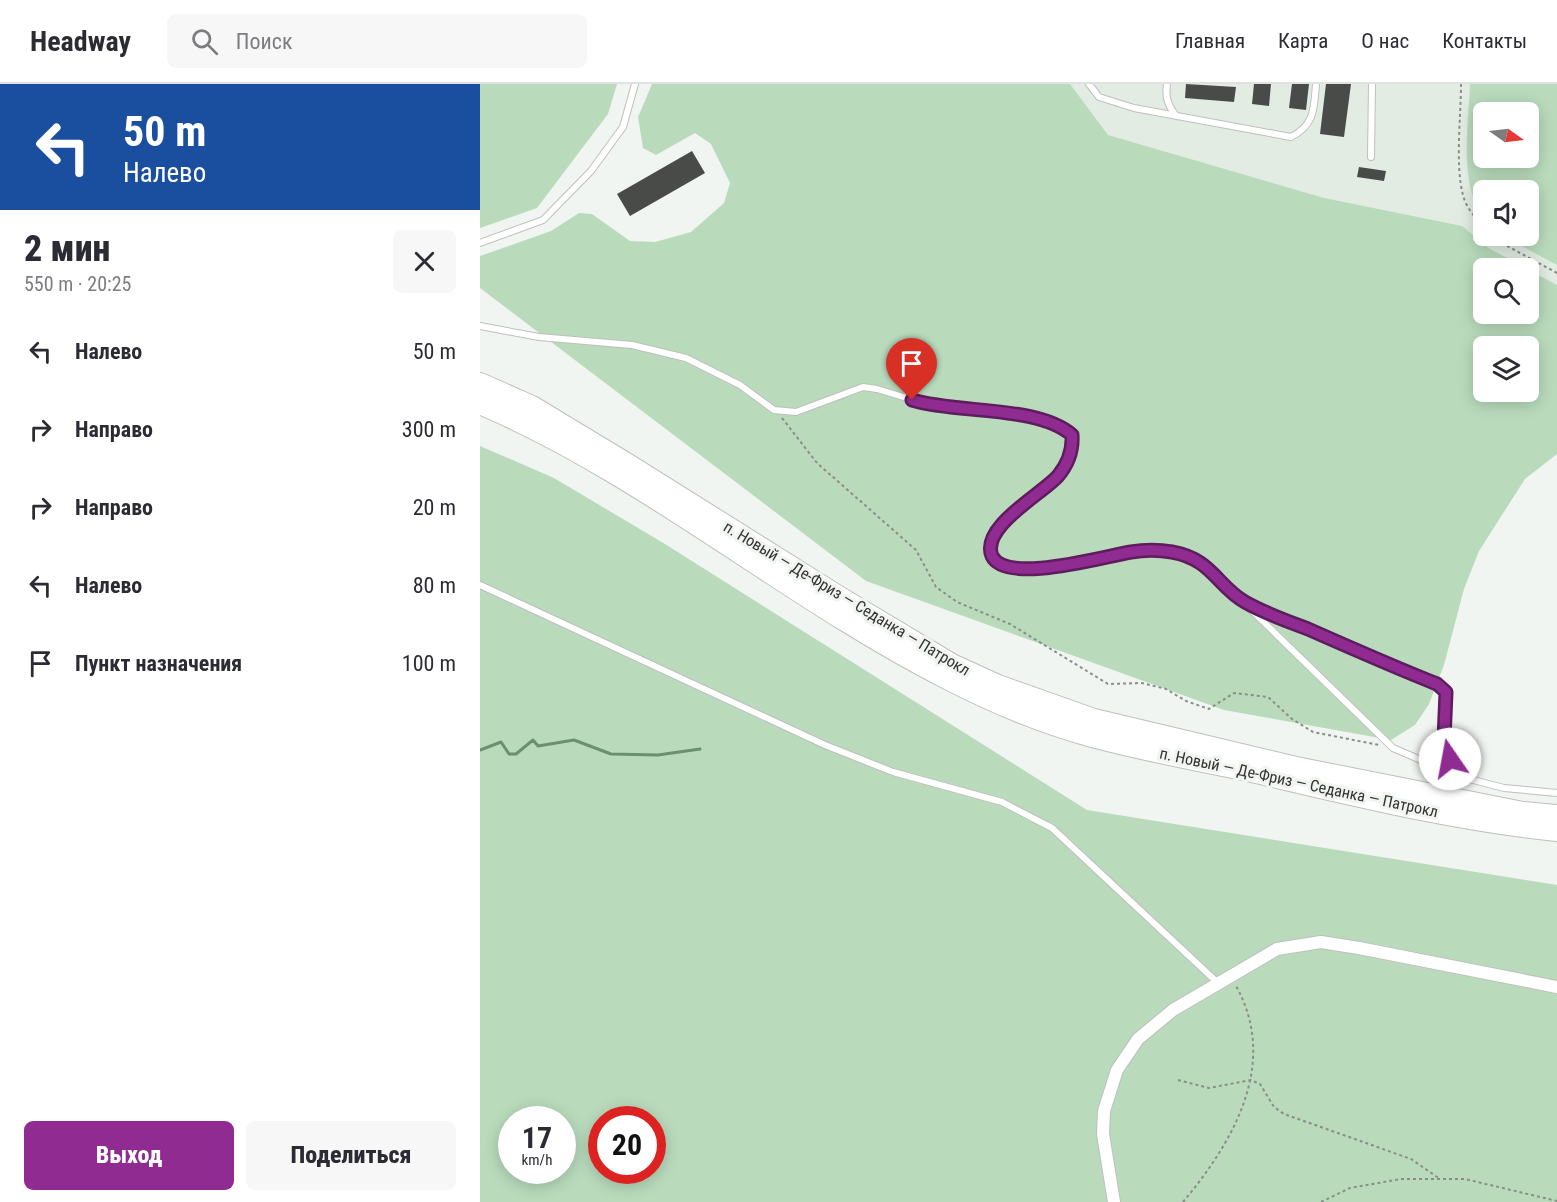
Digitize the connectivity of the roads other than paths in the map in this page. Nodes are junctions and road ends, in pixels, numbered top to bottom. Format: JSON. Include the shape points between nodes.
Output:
{"nodes":[{"id":1,"x":635,"y":84,"type":"edge"},
{"id":2,"x":1089,"y":84,"type":"edge"},
{"id":3,"x":1167,"y":84,"type":"edge"},
{"id":4,"x":1316,"y":84,"type":"edge"},
{"id":5,"x":1372,"y":84,"type":"edge"},
{"id":6,"x":1176,"y":116,"type":"junction"},
{"id":7,"x":1371,"y":158,"type":"dead end"},
{"id":8,"x":480,"y":243,"type":"edge"},
{"id":9,"x":480,"y":326,"type":"edge"},
{"id":10,"x":480,"y":383,"type":"edge"},
{"id":11,"x":480,"y":404,"type":"edge"},
{"id":12,"x":480,"y":585,"type":"edge"},
{"id":13,"x":1244,"y":602,"type":"junction"},
{"id":14,"x":1458,"y":776,"type":"junction"},
{"id":15,"x":1557,"y":793,"type":"edge"},
{"id":16,"x":1557,"y":815,"type":"edge"},
{"id":17,"x":1557,"y":831,"type":"edge"},
{"id":18,"x":1218,"y":983,"type":"junction"},
{"id":19,"x":1557,"y":987,"type":"edge"},
{"id":20,"x":1114,"y":1202,"type":"edge"}],
"edges":[{"from":1,"to":8,"type":"lane","via":[[622,127],[591,171],[543,220]]},
{"from":2,"to":6,"type":"lane","via":[[1099,97],[1111,102]]},
{"from":3,"to":6,"type":"lane","via":[[1168,104]]},
{"from":4,"to":6,"type":"lane","via":[[1310,121],[1303,131],[1291,137]]},
{"from":5,"to":7,"type":"lane"},
{"from":9,"to":13,"type":"lane","via":[[539,337],[632,345],[686,358],[740,385],[774,410],[796,412],[862,387],[930,405],[1060,424],[1072,435],[1073,450],[1059,475],[1004,521],[993,536],[990,547],[999,564],[1017,569],[1036,568],[1134,552],[1172,552],[1202,562]]},
{"from":10,"to":16,"type":"highway","name":"п. Новый — Де-Фриз — Седанка — Патрокл","via":[[532,406],[840,597],[952,664],[998,685],[1094,719],[1286,764],[1522,812]]},
{"from":11,"to":17,"type":"highway","name":"п. Новый — Де-Фриз — Седанка — Патрокл","via":[[526,423],[622,478],[832,613],[989,700],[1088,736],[1473,819]]},
{"from":12,"to":18,"type":"lane","via":[[825,745],[893,772],[1025,812],[1052,828]]},
{"from":13,"to":14,"type":"lane","via":[[1393,748]]},
{"from":13,"to":14,"type":"lane","via":[[1437,684],[1446,692],[1444,740]]},
{"from":14,"to":15,"type":"lane","via":[[1504,788]]},
{"from":18,"to":19,"type":"street","via":[[1277,949],[1321,942]]},
{"from":18,"to":20,"type":"street","via":[[1173,1010],[1138,1039],[1117,1070],[1104,1111],[1103,1134]]}]}
